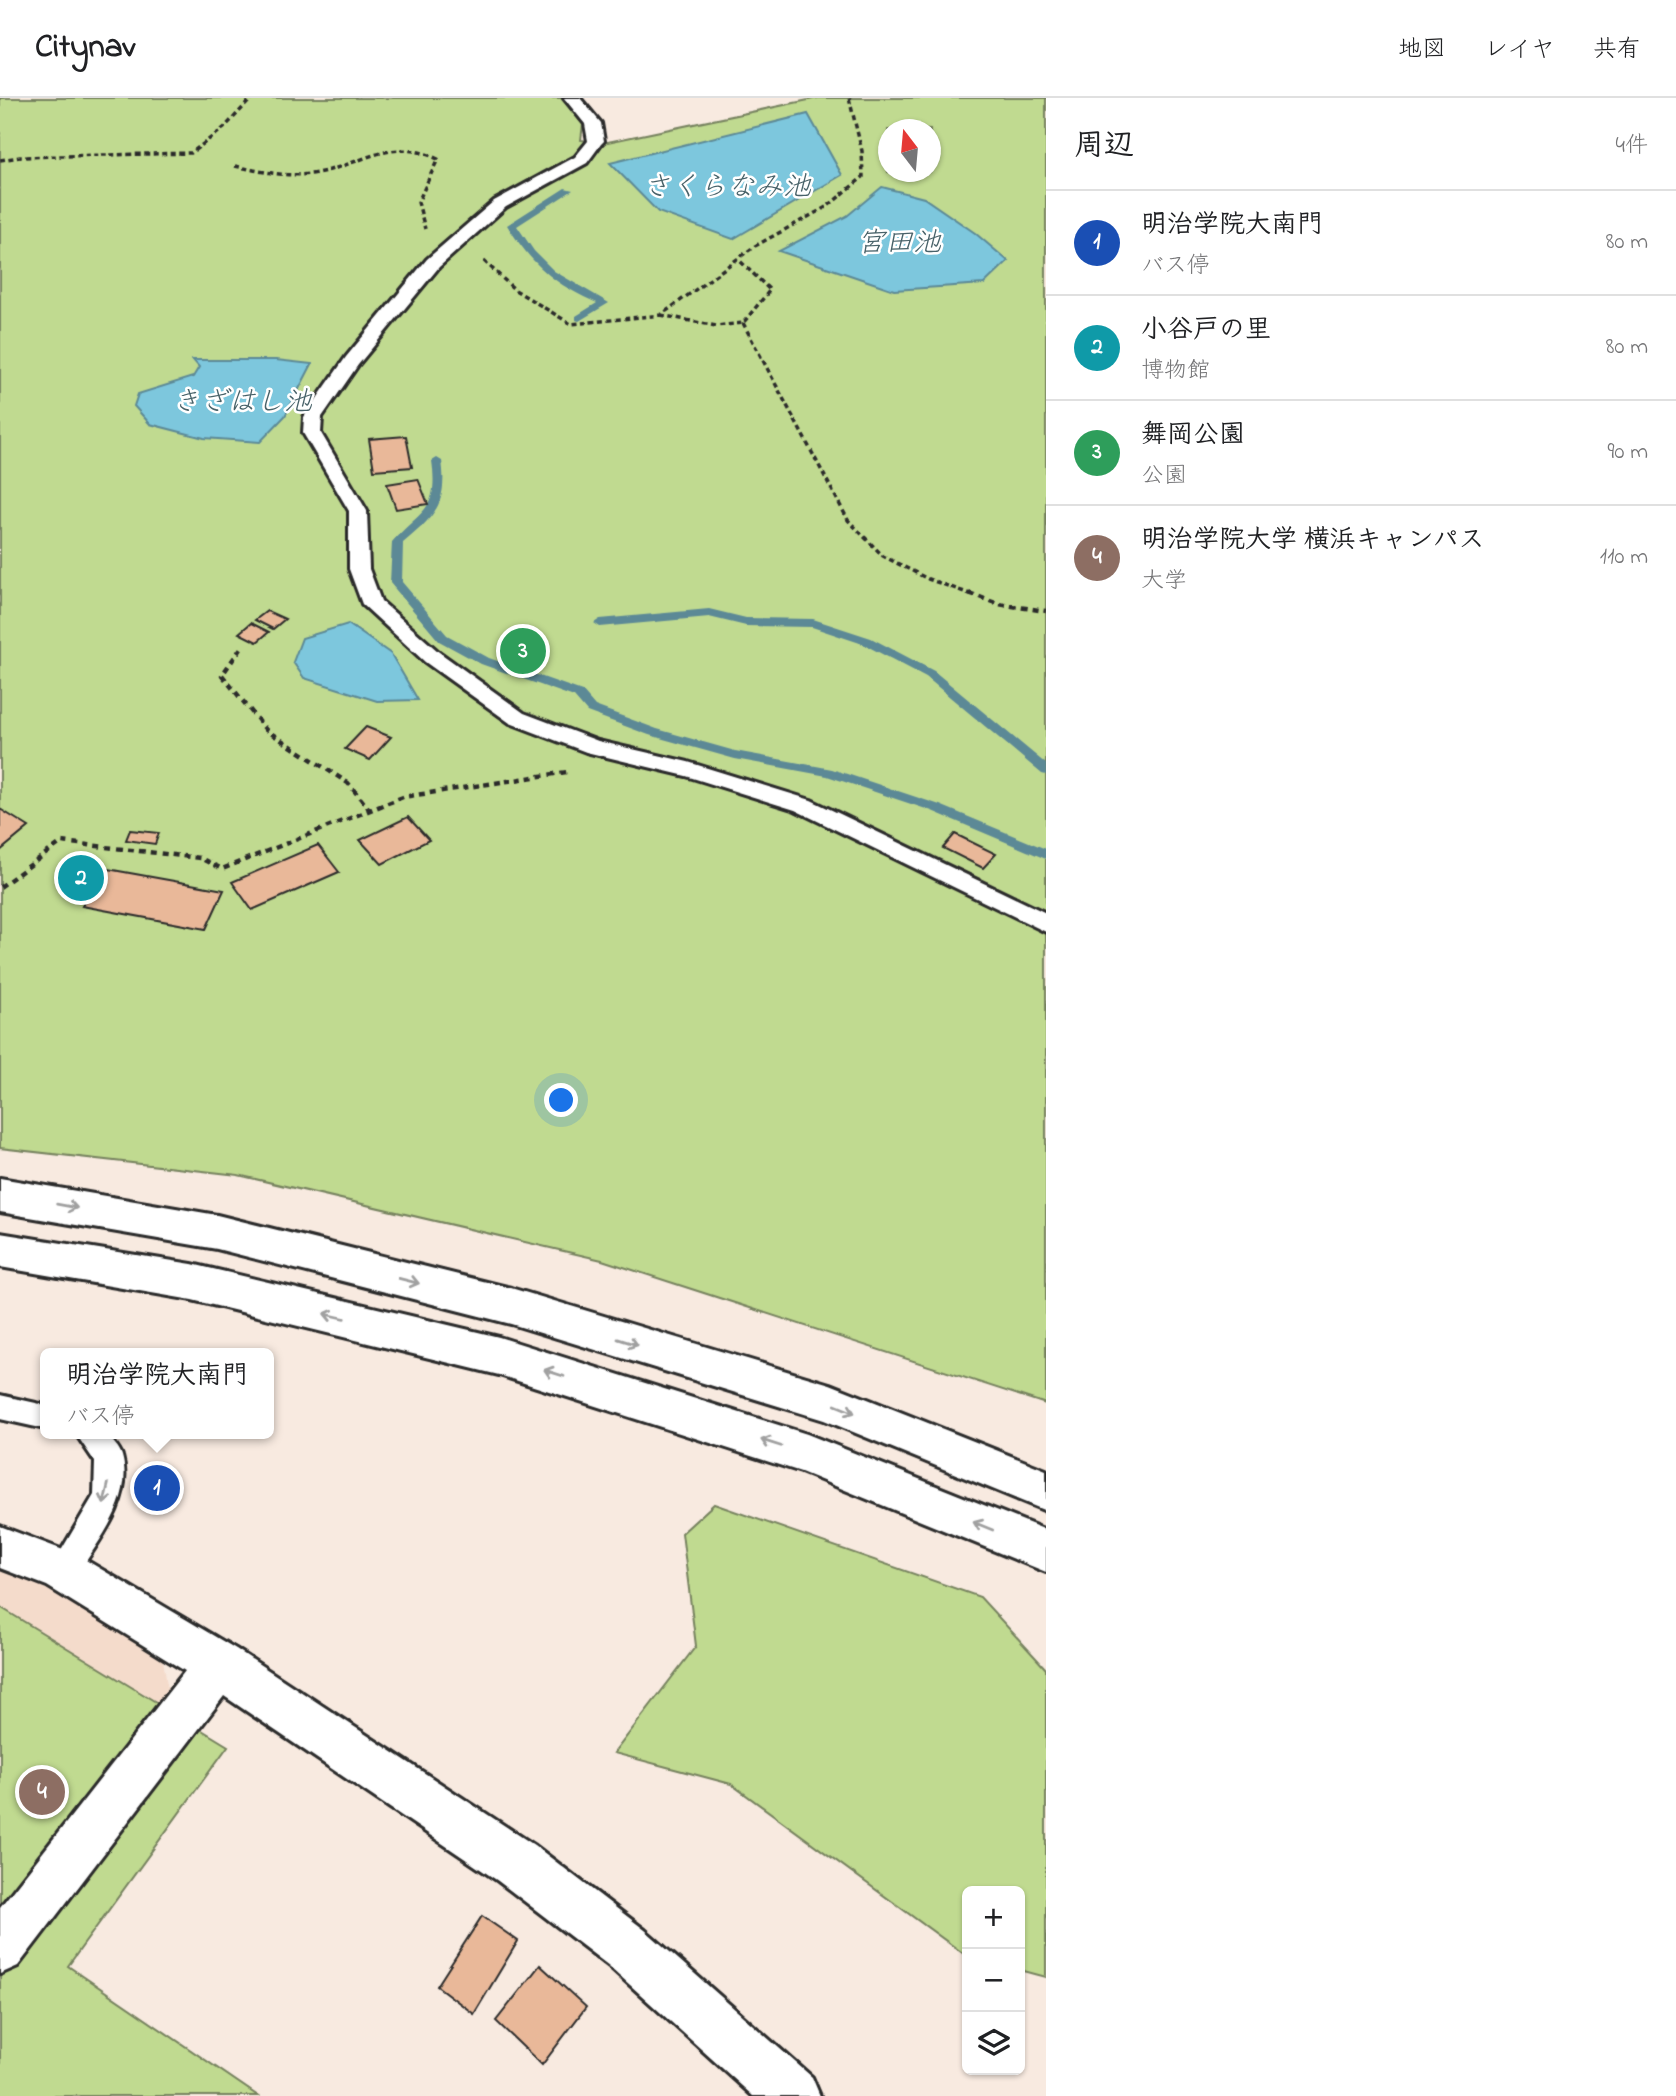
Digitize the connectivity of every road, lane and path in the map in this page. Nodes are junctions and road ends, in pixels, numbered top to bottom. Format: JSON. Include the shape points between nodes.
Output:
{"nodes":[{"id":1,"x":252,"y":98,"type":"edge"},
{"id":2,"x":572,"y":98,"type":"edge"},
{"id":3,"x":849,"y":98,"type":"edge"},
{"id":4,"x":0,"y":160,"type":"edge"},
{"id":5,"x":235,"y":166,"type":"dead end"},
{"id":6,"x":481,"y":258,"type":"dead end"},
{"id":7,"x":738,"y":260,"type":"junction"},
{"id":8,"x":433,"y":263,"type":"junction"},
{"id":9,"x":661,"y":315,"type":"junction"},
{"id":10,"x":743,"y":323,"type":"junction"},
{"id":11,"x":1046,"y":611,"type":"edge"},
{"id":12,"x":241,"y":649,"type":"dead end"},
{"id":13,"x":593,"y":747,"type":"junction"},
{"id":14,"x":369,"y":810,"type":"junction"},
{"id":15,"x":0,"y":887,"type":"edge"},
{"id":16,"x":1046,"y":923,"type":"edge"},
{"id":17,"x":0,"y":1195,"type":"edge"},
{"id":18,"x":0,"y":1250,"type":"edge"},
{"id":19,"x":0,"y":1407,"type":"edge"},
{"id":20,"x":40,"y":1416,"type":"edge"},
{"id":21,"x":94,"y":1439,"type":"edge"},
{"id":22,"x":1046,"y":1491,"type":"edge"},
{"id":23,"x":0,"y":1547,"type":"edge"},
{"id":24,"x":1046,"y":1551,"type":"edge"},
{"id":25,"x":63,"y":1571,"type":"junction"},
{"id":26,"x":219,"y":1665,"type":"junction"},
{"id":27,"x":0,"y":1948,"type":"edge"},
{"id":28,"x":793,"y":2096,"type":"edge"}],
"edges":[{"from":1,"to":4,"type":"path","via":[[224,128],[191,153]]},
{"from":2,"to":8,"type":"lane","via":[[593,123],[596,141],[581,160],[500,204]]},
{"from":3,"to":7,"type":"path","via":[[862,151],[863,177],[828,206]]},
{"from":5,"to":8,"type":"path","via":[[270,174],[316,173],[383,150],[422,148],[438,159],[418,202]]},
{"from":6,"to":9,"type":"path","via":[[515,290],[571,324]]},
{"from":7,"to":9,"type":"path"},
{"from":7,"to":10,"type":"path","via":[[771,290]]},
{"from":8,"to":13,"type":"lane","via":[[352,361],[313,417],[312,433],[358,510],[359,569],[372,604],[432,657],[517,718]]},
{"from":9,"to":10,"type":"path","via":[[716,326]]},
{"from":10,"to":11,"type":"path","via":[[831,492],[848,520],[883,556],[929,579],[998,604]]},
{"from":12,"to":14,"type":"path","via":[[222,675],[266,730],[348,783]]},
{"from":13,"to":14,"type":"path","via":[[564,774],[403,797]]},
{"from":13,"to":16,"type":"lane","via":[[688,769],[803,805]]},
{"from":14,"to":15,"type":"path","via":[[222,869],[200,858],[62,842]]},
{"from":17,"to":22,"type":"street","one_way":true,"via":[[217,1232],[511,1306],[831,1403]]},
{"from":24,"to":18,"type":"street","one_way":true,"via":[[807,1454],[499,1356],[192,1282]]},
{"from":19,"to":20,"type":"lane"},
{"from":21,"to":25,"type":"lane","one_way":true,"via":[[109,1458],[108,1498]]},
{"from":23,"to":25,"type":"street"},
{"from":25,"to":26,"type":"street"},
{"from":26,"to":27,"type":"street"},
{"from":26,"to":28,"type":"street","via":[[516,1863],[627,1948]]}]}
